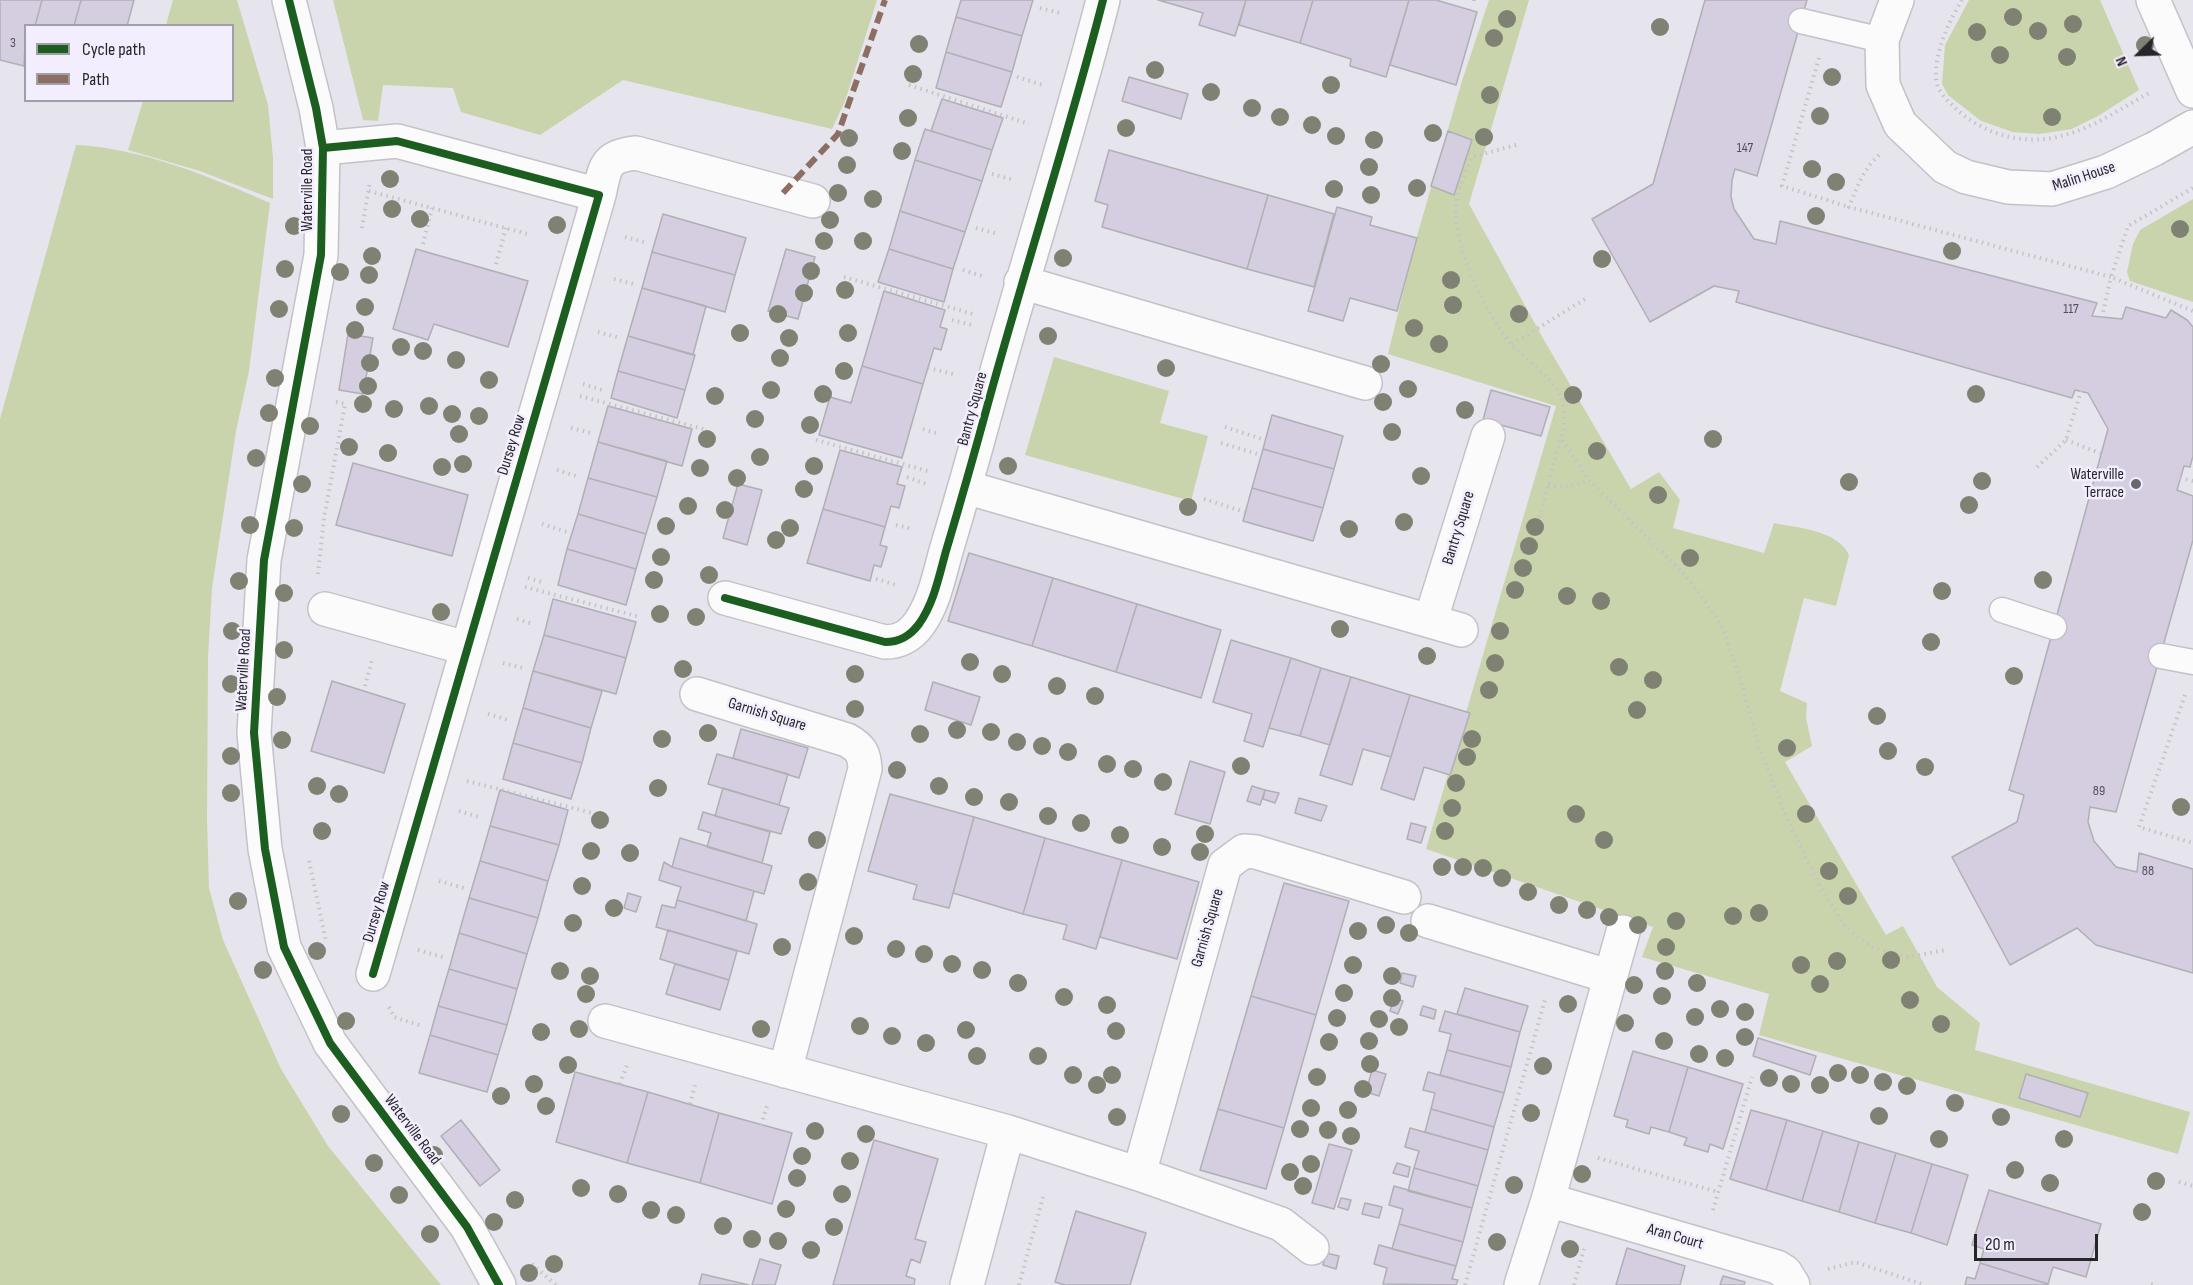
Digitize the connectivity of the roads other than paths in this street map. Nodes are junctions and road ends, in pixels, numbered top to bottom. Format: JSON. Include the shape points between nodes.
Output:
{"nodes":[{"id":1,"x":289,"y":0,"type":"edge"},
{"id":2,"x":1103,"y":0,"type":"edge"},
{"id":3,"x":1897,"y":0,"type":"edge"},
{"id":4,"x":2153,"y":0,"type":"edge"},
{"id":5,"x":1802,"y":21,"type":"dead end"},
{"id":6,"x":1882,"y":40,"type":"junction"},
{"id":7,"x":2193,"y":91,"type":"edge"},
{"id":8,"x":2193,"y":127,"type":"edge"},
{"id":9,"x":323,"y":148,"type":"junction"},
{"id":10,"x":599,"y":195,"type":"junction"},
{"id":11,"x":813,"y":201,"type":"dead end"},
{"id":12,"x":1021,"y":282,"type":"junction"},
{"id":13,"x":1365,"y":383,"type":"dead end"},
{"id":14,"x":1488,"y":436,"type":"dead end"},
{"id":15,"x":953,"y":481,"type":"junction"},
{"id":16,"x":725,"y":598,"type":"dead end"},
{"id":17,"x":325,"y":609,"type":"dead end"},
{"id":18,"x":2002,"y":610,"type":"dead end"},
{"id":19,"x":1431,"y":620,"type":"junction"},
{"id":20,"x":2054,"y":627,"type":"dead end"},
{"id":21,"x":1461,"y":630,"type":"dead end"},
{"id":22,"x":466,"y":648,"type":"junction"},
{"id":23,"x":2161,"y":656,"type":"dead end"},
{"id":24,"x":2193,"y":662,"type":"edge"},
{"id":25,"x":697,"y":694,"type":"dead end"},
{"id":26,"x":1404,"y":897,"type":"dead end"},
{"id":27,"x":1428,"y":921,"type":"dead end"},
{"id":28,"x":1623,"y":932,"type":"dead end"},
{"id":29,"x":374,"y":974,"type":"dead end"},
{"id":30,"x":1611,"y":977,"type":"junction"},
{"id":31,"x":605,"y":1021,"type":"dead end"},
{"id":32,"x":785,"y":1071,"type":"junction"},
{"id":33,"x":1008,"y":1132,"type":"junction"},
{"id":34,"x":1139,"y":1174,"type":"junction"},
{"id":35,"x":1548,"y":1200,"type":"junction"},
{"id":36,"x":1312,"y":1248,"type":"dead end"},
{"id":37,"x":1792,"y":1283,"type":"edge"},
{"id":38,"x":498,"y":1285,"type":"edge"},
{"id":39,"x":967,"y":1285,"type":"edge"},
{"id":40,"x":1521,"y":1285,"type":"edge"}],
"edges":[{"from":1,"to":9,"type":"street","name":"Waterville Road"},
{"from":2,"to":12,"type":"street","name":"Bantry Square"},
{"from":3,"to":6,"type":"street","name":"Malin House"},
{"from":4,"to":7,"type":"street"},
{"from":5,"to":6,"type":"lane"},
{"from":6,"to":8,"type":"street","name":"Malin House","via":[[1884,85],[1900,124],[1945,167],[1966,177],[2008,187],[2052,189],[2106,172]]},
{"from":9,"to":10,"type":"street","via":[[397,141]]},
{"from":9,"to":38,"type":"street","name":"Waterville Road","via":[[321,255],[264,560],[254,733],[265,849],[284,947],[330,1043],[467,1227]]},
{"from":10,"to":11,"type":"street","name":"Dursey Row","via":[[606,165],[624,154],[636,153]]},
{"from":10,"to":22,"type":"street","name":"Dursey Row"},
{"from":12,"to":13,"type":"street"},
{"from":12,"to":15,"type":"street","name":"Bantry Square"},
{"from":14,"to":19,"type":"street","name":"Bantry Square"},
{"from":15,"to":16,"type":"street","name":"Bantry Square","via":[[931,600],[919,624],[898,642],[885,642]]},
{"from":15,"to":19,"type":"street"},
{"from":17,"to":22,"type":"street"},
{"from":18,"to":20,"type":"lane"},
{"from":19,"to":21,"type":"street"},
{"from":22,"to":29,"type":"street","name":"Dursey Row"},
{"from":23,"to":24,"type":"lane"},
{"from":25,"to":32,"type":"street","name":"Garnish Square","via":[[847,740],[859,746],[864,755],[865,769]]},
{"from":26,"to":34,"type":"street","name":"Garnish Square","via":[[1256,852],[1244,851],[1225,865]]},
{"from":27,"to":30,"type":"street"},
{"from":28,"to":30,"type":"street"},
{"from":30,"to":35,"type":"street"},
{"from":31,"to":32,"type":"street"},
{"from":32,"to":33,"type":"street"},
{"from":33,"to":34,"type":"street"},
{"from":33,"to":39,"type":"street"},
{"from":34,"to":36,"type":"street","via":[[1281,1224]]},
{"from":35,"to":37,"type":"street","name":"Aran Court","via":[[1777,1267]]},
{"from":35,"to":40,"type":"street"}]}
